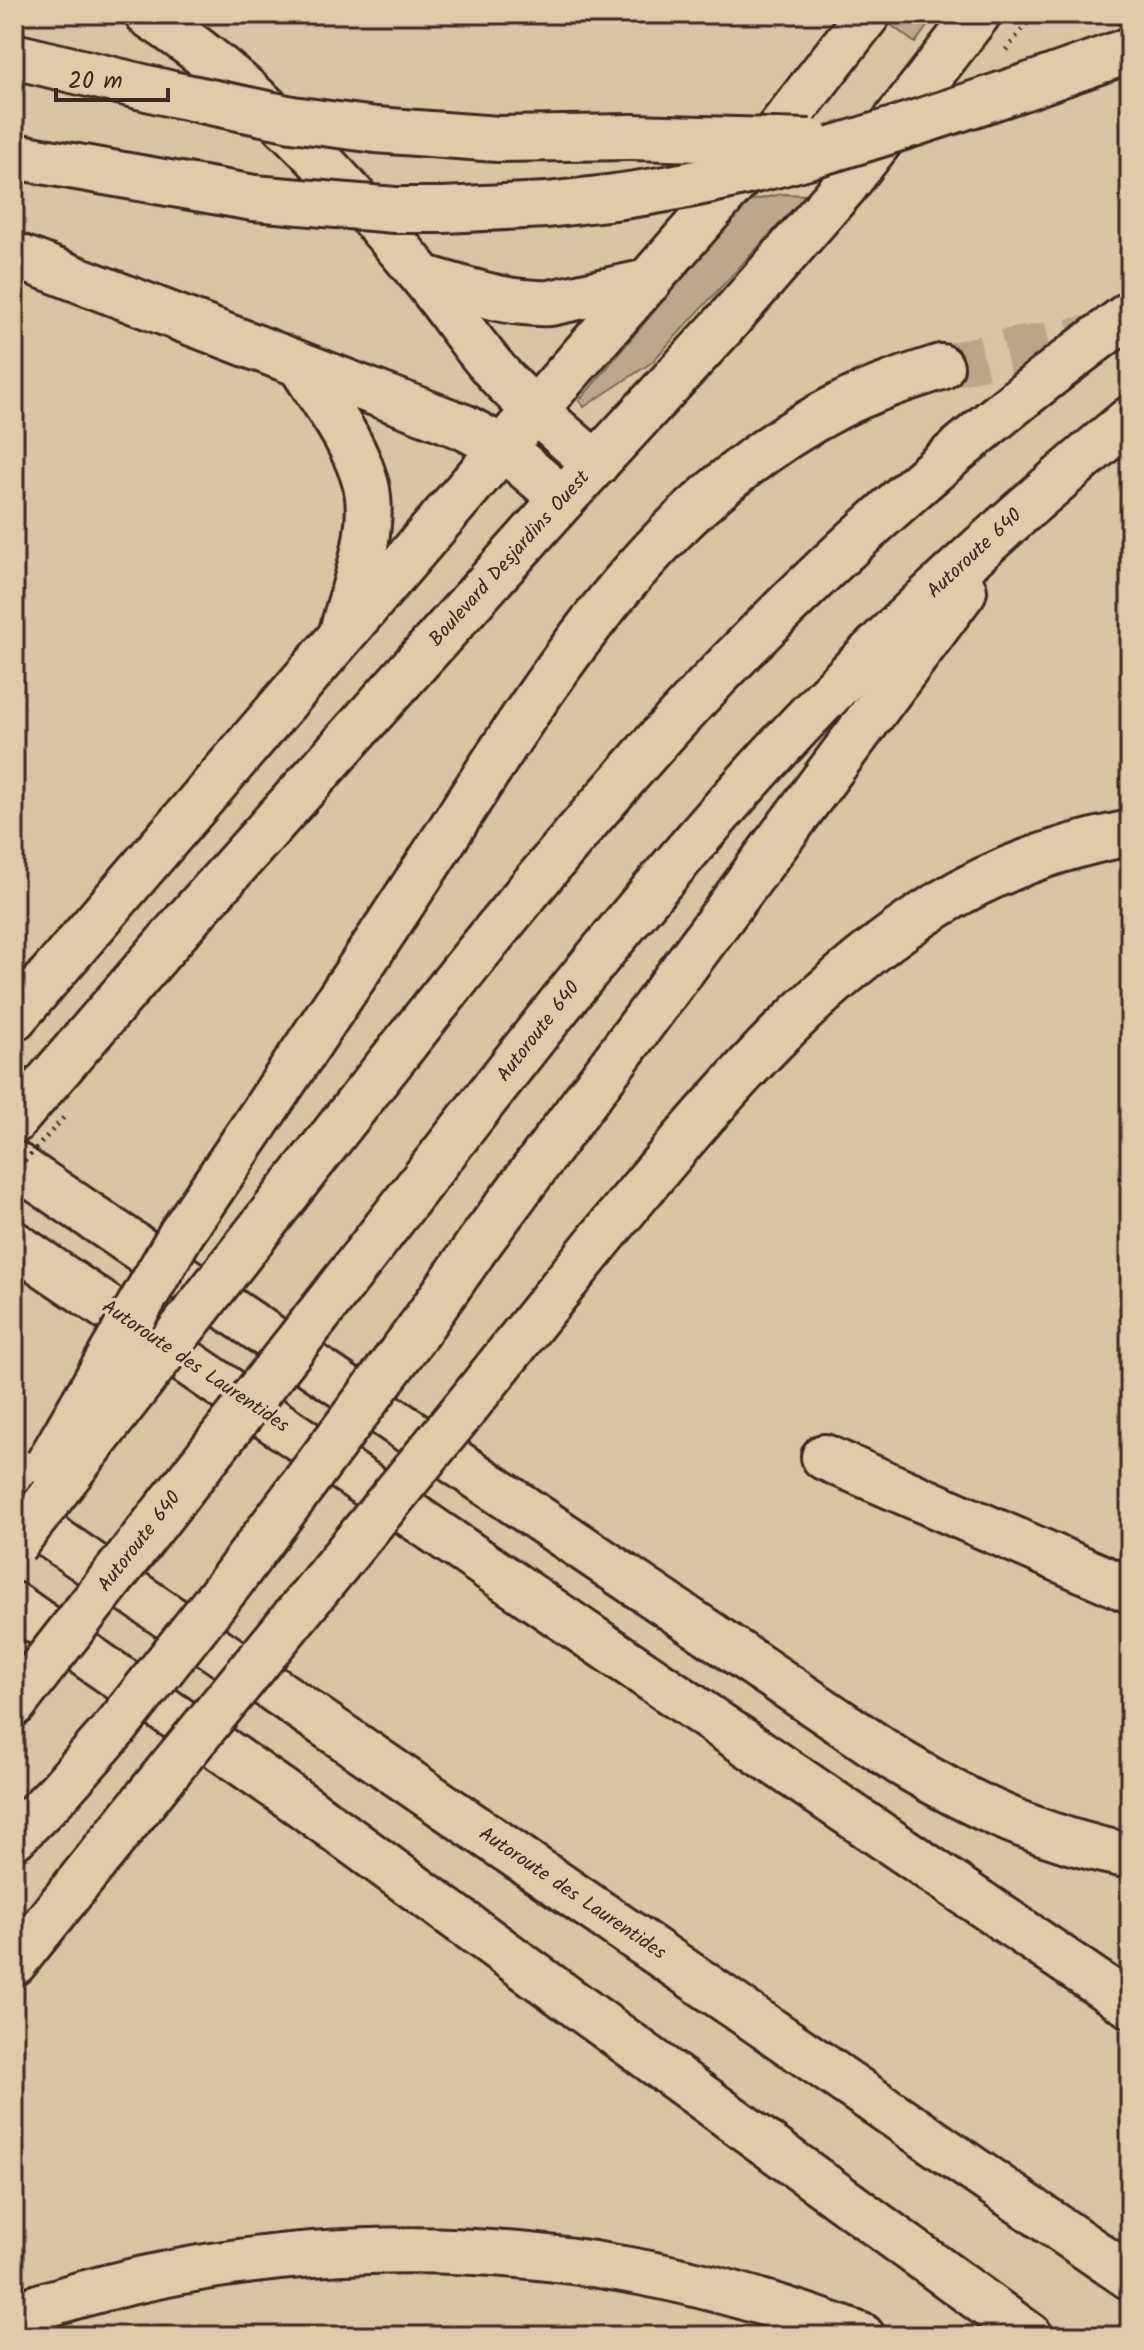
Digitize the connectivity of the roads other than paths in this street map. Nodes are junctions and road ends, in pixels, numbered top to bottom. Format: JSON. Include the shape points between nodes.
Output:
{"nodes":[{"id":1,"x":147,"y":14,"type":"edge"},
{"id":2,"x":868,"y":14,"type":"edge"},
{"id":3,"x":978,"y":14,"type":"edge"},
{"id":4,"x":1130,"y":50,"type":"edge"},
{"id":5,"x":14,"y":56,"type":"edge"},
{"id":6,"x":852,"y":143,"type":"junction"},
{"id":7,"x":14,"y":156,"type":"edge"},
{"id":8,"x":14,"y":255,"type":"edge"},
{"id":9,"x":424,"y":278,"type":"junction"},
{"id":10,"x":648,"y":282,"type":"junction"},
{"id":11,"x":1130,"y":314,"type":"edge"},
{"id":12,"x":301,"y":366,"type":"junction"},
{"id":13,"x":941,"y":367,"type":"tunnel mouth"},
{"id":14,"x":535,"y":410,"type":"junction"},
{"id":15,"x":1130,"y":419,"type":"edge"},
{"id":16,"x":503,"y":448,"type":"junction"},
{"id":17,"x":596,"y":464,"type":"junction"},
{"id":18,"x":563,"y":499,"type":"junction"},
{"id":19,"x":1030,"y":502,"type":"junction"},
{"id":20,"x":341,"y":636,"type":"junction"},
{"id":21,"x":1130,"y":833,"type":"edge"},
{"id":22,"x":14,"y":1018,"type":"edge"},
{"id":23,"x":38,"y":1111,"type":"edge"},
{"id":24,"x":14,"y":1164,"type":"edge"},
{"id":25,"x":14,"y":1244,"type":"edge"},
{"id":26,"x":824,"y":1457,"type":"dead end"},
{"id":27,"x":14,"y":1511,"type":"edge"},
{"id":28,"x":14,"y":1524,"type":"edge"},
{"id":29,"x":14,"y":1545,"type":"edge"},
{"id":30,"x":1130,"y":1590,"type":"edge"},
{"id":31,"x":14,"y":1605,"type":"edge"},
{"id":32,"x":14,"y":1704,"type":"edge"},
{"id":33,"x":14,"y":1837,"type":"edge"},
{"id":34,"x":1130,"y":1856,"type":"edge"},
{"id":35,"x":14,"y":1963,"type":"edge"},
{"id":36,"x":1130,"y":2005,"type":"edge"},
{"id":37,"x":1130,"y":2277,"type":"edge"},
{"id":38,"x":14,"y":2315,"type":"edge"},
{"id":39,"x":862,"y":2336,"type":"edge"},
{"id":40,"x":1030,"y":2336,"type":"edge"}],
"edges":[{"from":1,"to":9,"type":"main road","via":[[259,100]]},
{"from":2,"to":10,"type":"main road","via":[[758,156]]},
{"from":3,"to":17,"type":"main road","name":"Boulevard Desjardins Ouest","via":[[845,186]]},
{"from":4,"to":6,"type":"main road","bridge":true},
{"from":5,"to":6,"type":"main road","bridge":true,"via":[[292,119],[376,130],[498,139]]},
{"from":6,"to":7,"type":"main road","bridge":true,"via":[[738,175],[607,198],[443,210],[254,198]]},
{"from":8,"to":12,"type":"main road"},
{"from":9,"to":10,"type":"main road","via":[[535,303]]},
{"from":9,"to":14,"type":"main road","via":[[498,375]]},
{"from":10,"to":14,"type":"main road"},
{"from":11,"to":29,"type":"main road","bridge":true,"via":[[891,509],[679,717],[490,937]]},
{"from":12,"to":16,"type":"main road","via":[[464,427]]},
{"from":12,"to":20,"type":"main road","via":[[350,446],[367,487],[365,540]]},
{"from":13,"to":28,"type":"main road","bridge":true,"via":[[840,405],[795,431],[707,496],[604,607],[181,1234]]},
{"from":14,"to":16,"type":"main road"},
{"from":14,"to":17,"type":"main road"},
{"from":15,"to":19,"type":"main road","name":"Autoroute 640"},
{"from":16,"to":18,"type":"main road"},
{"from":16,"to":20,"type":"main road"},
{"from":17,"to":18,"type":"main road","name":"Boulevard Desjardins Ouest"},
{"from":18,"to":23,"type":"main road","name":"Boulevard Desjardins Ouest","via":[[193,913]]},
{"from":19,"to":32,"type":"main road","name":"Autoroute 640","bridge":true,"via":[[882,640],[700,836],[542,1028]]},
{"from":19,"to":33,"type":"main road","bridge":true,"via":[[230,1583],[126,1715]]},
{"from":20,"to":22,"type":"main road"},
{"from":21,"to":35,"type":"main road","bridge":true,"via":[[1048,853],[939,905],[868,954],[802,1013],[717,1100],[584,1259]]},
{"from":24,"to":34,"type":"main road","via":[[901,1763],[1023,1826]]},
{"from":25,"to":36,"type":"main road","name":"Autoroute des Laurentides"},
{"from":26,"to":30,"type":"main road"},
{"from":27,"to":37,"type":"main road","name":"Autoroute des Laurentides"},
{"from":31,"to":40,"type":"main road","via":[[379,1860]]},
{"from":38,"to":39,"type":"main road","via":[[98,2290],[215,2266],[330,2254],[463,2252],[570,2260],[666,2277]]}]}
